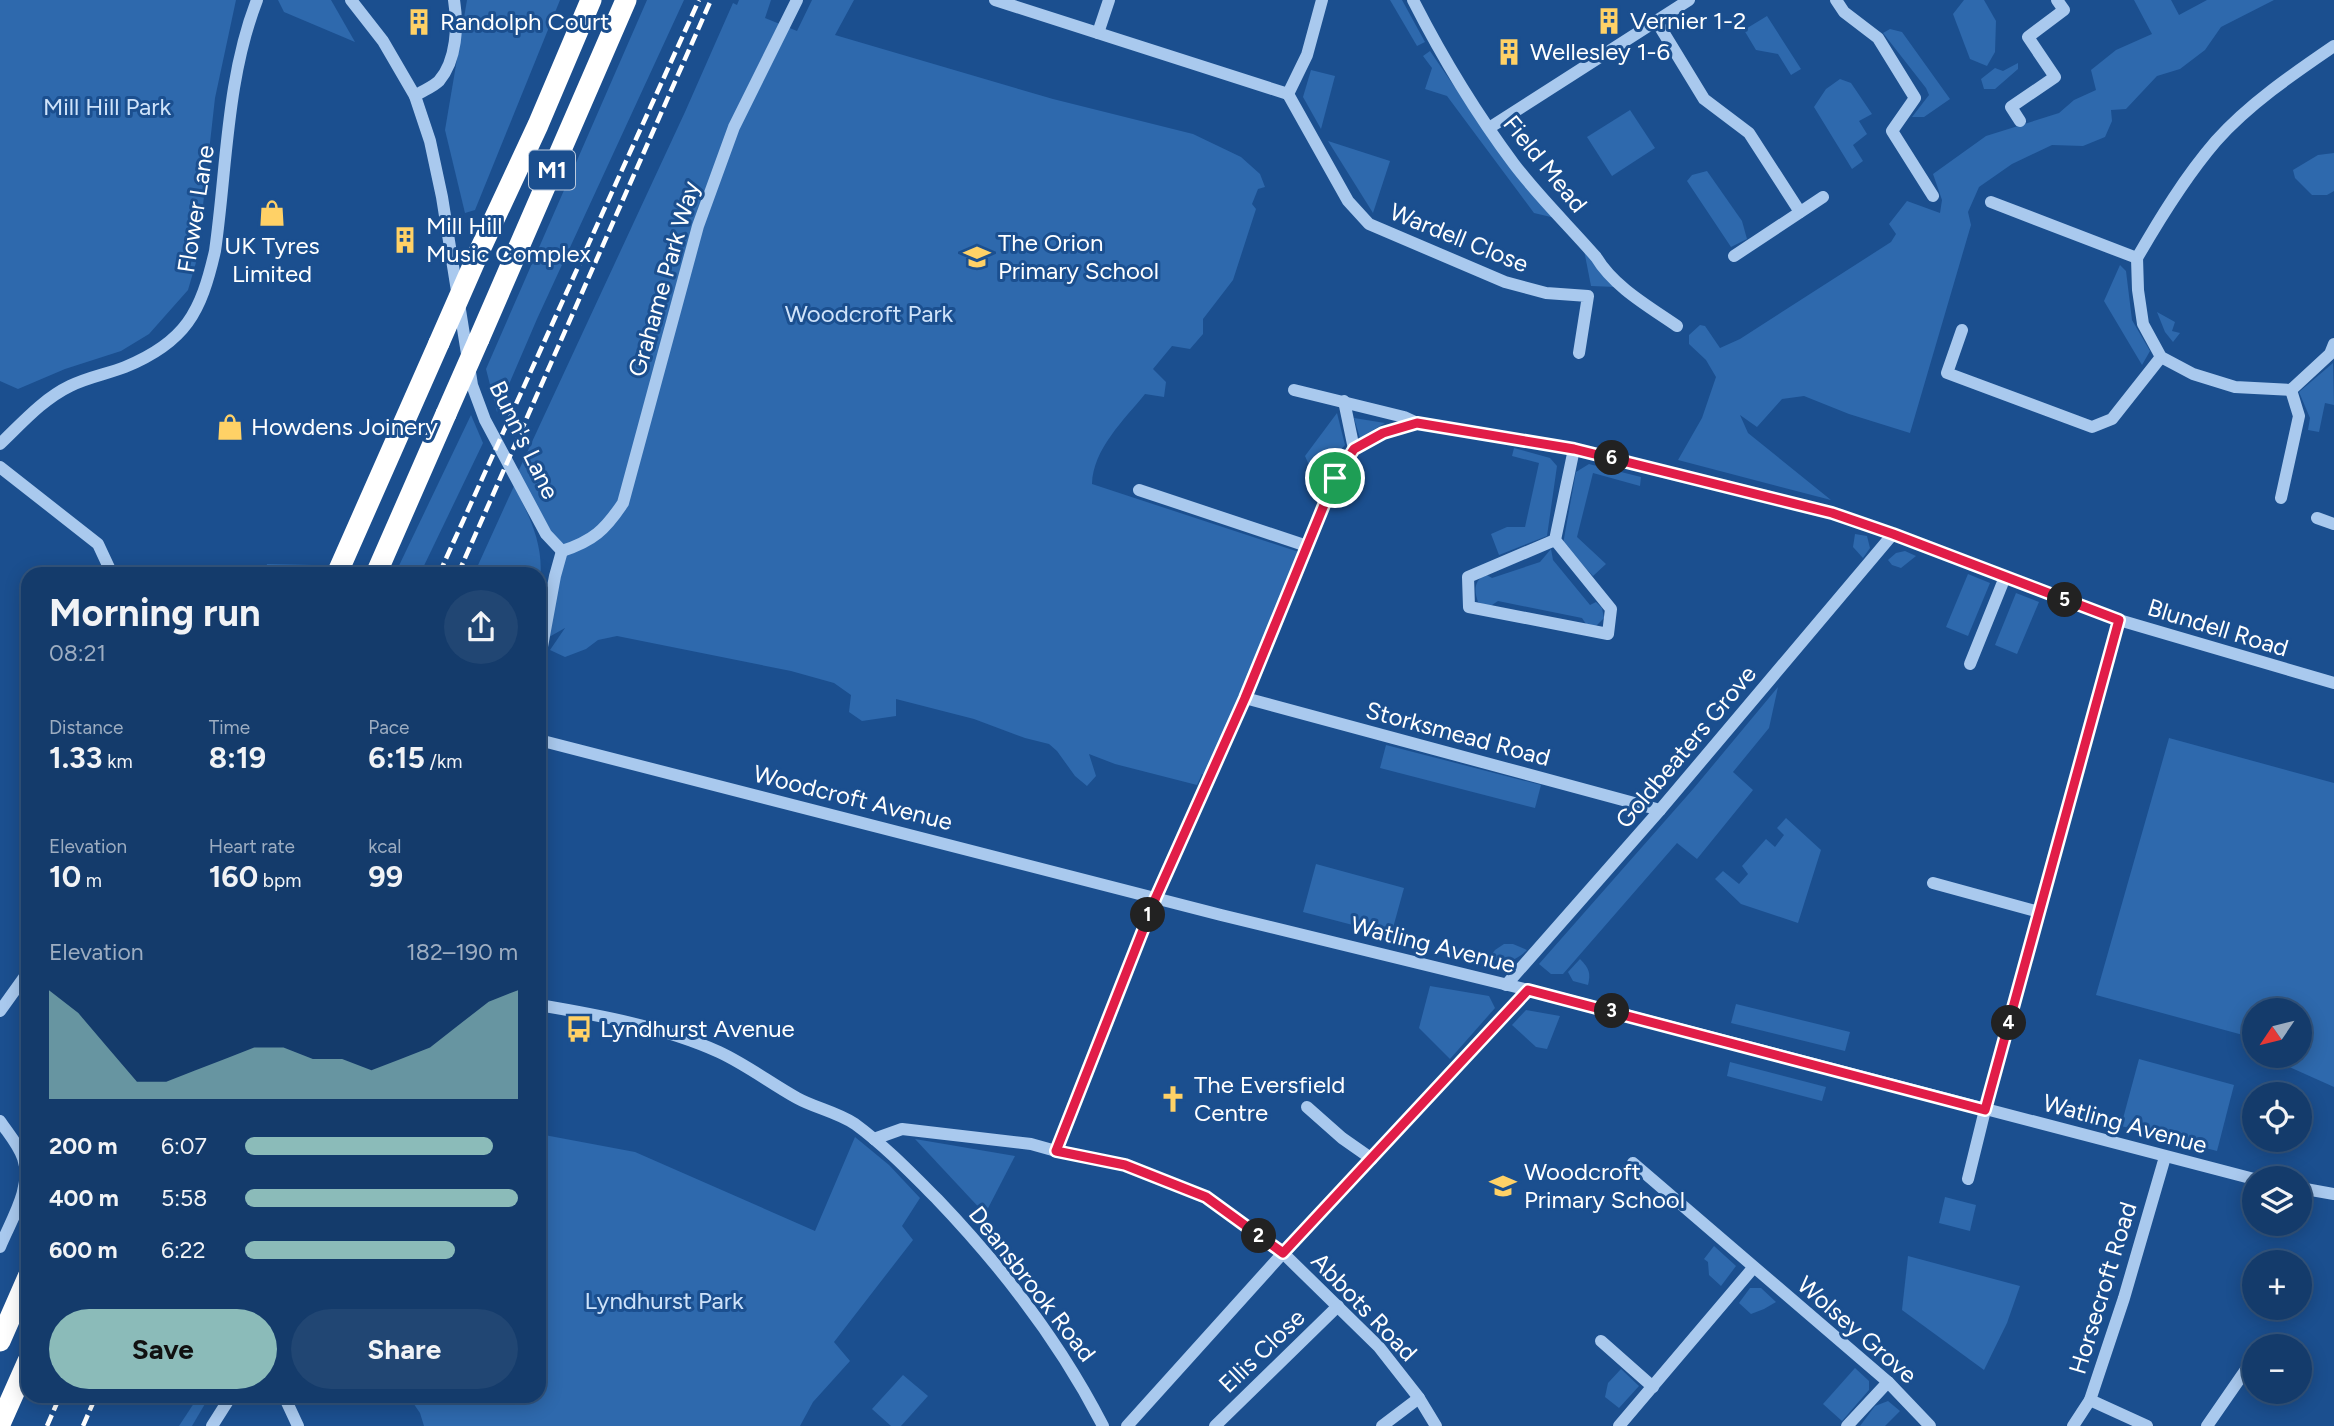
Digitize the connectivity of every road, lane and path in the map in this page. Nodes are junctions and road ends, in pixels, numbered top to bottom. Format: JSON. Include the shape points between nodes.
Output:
{"nodes":[{"id":1,"x":257,"y":0,"type":"edge"},
{"id":2,"x":351,"y":0,"type":"edge"},
{"id":3,"x":454,"y":0,"type":"edge"},
{"id":4,"x":592,"y":0,"type":"edge"},
{"id":5,"x":626,"y":0,"type":"edge"},
{"id":6,"x":797,"y":0,"type":"edge"},
{"id":7,"x":995,"y":0,"type":"edge"},
{"id":8,"x":1109,"y":0,"type":"edge"},
{"id":9,"x":1322,"y":0,"type":"edge"},
{"id":10,"x":1413,"y":0,"type":"edge"},
{"id":11,"x":1689,"y":0,"type":"edge"},
{"id":12,"x":1836,"y":0,"type":"edge"},
{"id":13,"x":2060,"y":5,"type":"edge"},
{"id":14,"x":1657,"y":22,"type":"junction"},
{"id":15,"x":1098,"y":33,"type":"junction"},
{"id":16,"x":2334,"y":46,"type":"edge"},
{"id":17,"x":1288,"y":94,"type":"junction"},
{"id":18,"x":415,"y":96,"type":"junction"},
{"id":19,"x":2020,"y":121,"type":"dead end"},
{"id":20,"x":1489,"y":128,"type":"junction"},
{"id":21,"x":1933,"y":196,"type":"dead end"},
{"id":22,"x":1823,"y":197,"type":"dead end"},
{"id":23,"x":1991,"y":202,"type":"dead end"},
{"id":24,"x":1800,"y":212,"type":"junction"},
{"id":25,"x":1734,"y":257,"type":"dead end"},
{"id":26,"x":2137,"y":258,"type":"junction"},
{"id":27,"x":1677,"y":326,"type":"dead end"},
{"id":28,"x":1962,"y":330,"type":"dead end"},
{"id":29,"x":2334,"y":344,"type":"edge"},
{"id":30,"x":1579,"y":352,"type":"dead end"},
{"id":31,"x":2161,"y":356,"type":"junction"},
{"id":32,"x":1294,"y":390,"type":"dead end"},
{"id":33,"x":2291,"y":390,"type":"junction"},
{"id":34,"x":1345,"y":401,"type":"junction"},
{"id":35,"x":1417,"y":423,"type":"junction"},
{"id":36,"x":0,"y":443,"type":"edge"},
{"id":37,"x":1354,"y":449,"type":"junction"},
{"id":38,"x":1574,"y":449,"type":"junction"},
{"id":39,"x":0,"y":467,"type":"edge"},
{"id":40,"x":1139,"y":490,"type":"dead end"},
{"id":41,"x":2281,"y":498,"type":"dead end"},
{"id":42,"x":2317,"y":518,"type":"dead end"},
{"id":43,"x":2334,"y":524,"type":"edge"},
{"id":44,"x":1893,"y":534,"type":"junction"},
{"id":45,"x":1555,"y":540,"type":"junction"},
{"id":46,"x":1307,"y":546,"type":"junction"},
{"id":47,"x":562,"y":551,"type":"junction"},
{"id":48,"x":109,"y":567,"type":"edge"},
{"id":49,"x":340,"y":567,"type":"edge"},
{"id":50,"x":379,"y":567,"type":"edge"},
{"id":51,"x":2005,"y":577,"type":"junction"},
{"id":52,"x":2119,"y":620,"type":"junction"},
{"id":53,"x":546,"y":625,"type":"edge"},
{"id":54,"x":1970,"y":664,"type":"dead end"},
{"id":55,"x":2334,"y":683,"type":"edge"},
{"id":56,"x":1245,"y":698,"type":"junction"},
{"id":57,"x":546,"y":742,"type":"edge"},
{"id":58,"x":1660,"y":810,"type":"junction"},
{"id":59,"x":1933,"y":883,"type":"dead end"},
{"id":60,"x":1156,"y":897,"type":"junction"},
{"id":61,"x":2039,"y":912,"type":"junction"},
{"id":62,"x":21,"y":982,"type":"edge"},
{"id":63,"x":1506,"y":985,"type":"junction"},
{"id":64,"x":1528,"y":990,"type":"junction"},
{"id":65,"x":546,"y":1006,"type":"edge"},
{"id":66,"x":0,"y":1011,"type":"edge"},
{"id":67,"x":1307,"y":1107,"type":"dead end"},
{"id":68,"x":1985,"y":1110,"type":"junction"},
{"id":69,"x":0,"y":1121,"type":"edge"},
{"id":70,"x":874,"y":1139,"type":"junction"},
{"id":71,"x":1056,"y":1151,"type":"junction"},
{"id":72,"x":21,"y":1154,"type":"edge"},
{"id":73,"x":2165,"y":1157,"type":"junction"},
{"id":74,"x":1372,"y":1159,"type":"junction"},
{"id":75,"x":1633,"y":1163,"type":"dead end"},
{"id":76,"x":2242,"y":1176,"type":"edge"},
{"id":77,"x":1968,"y":1179,"type":"dead end"},
{"id":78,"x":2312,"y":1190,"type":"edge"},
{"id":79,"x":2334,"y":1194,"type":"edge"},
{"id":80,"x":21,"y":1196,"type":"edge"},
{"id":81,"x":0,"y":1247,"type":"edge"},
{"id":82,"x":1283,"y":1253,"type":"junction"},
{"id":83,"x":1753,"y":1268,"type":"junction"},
{"id":84,"x":21,"y":1293,"type":"edge"},
{"id":85,"x":1338,"y":1306,"type":"junction"},
{"id":86,"x":0,"y":1341,"type":"edge"},
{"id":87,"x":1601,"y":1341,"type":"dead end"},
{"id":88,"x":2242,"y":1376,"type":"edge"},
{"id":89,"x":21,"y":1377,"type":"edge"},
{"id":90,"x":1888,"y":1382,"type":"junction"},
{"id":91,"x":1653,"y":1387,"type":"junction"},
{"id":92,"x":1419,"y":1398,"type":"junction"},
{"id":93,"x":2090,"y":1400,"type":"junction"},
{"id":94,"x":227,"y":1403,"type":"edge"},
{"id":95,"x":287,"y":1403,"type":"edge"},
{"id":96,"x":0,"y":1424,"type":"edge"},
{"id":97,"x":212,"y":1426,"type":"edge"},
{"id":98,"x":298,"y":1426,"type":"edge"},
{"id":99,"x":1103,"y":1426,"type":"edge"},
{"id":100,"x":1127,"y":1426,"type":"edge"},
{"id":101,"x":1215,"y":1426,"type":"edge"},
{"id":102,"x":1382,"y":1426,"type":"edge"},
{"id":103,"x":1436,"y":1426,"type":"edge"},
{"id":104,"x":1619,"y":1426,"type":"edge"},
{"id":105,"x":1847,"y":1426,"type":"edge"},
{"id":106,"x":1930,"y":1426,"type":"edge"},
{"id":107,"x":2073,"y":1426,"type":"edge"},
{"id":108,"x":2147,"y":1426,"type":"edge"},
{"id":109,"x":2207,"y":1426,"type":"edge"}],
"edges":[{"from":1,"to":36,"type":"street","name":"Flower Lane","via":[[237,65],[215,251],[198,308],[183,330],[161,348],[58,392]]},
{"from":2,"to":18,"type":"street","name":"Bunn's Lane","via":[[383,41]]},
{"from":3,"to":18,"type":"street","via":[[456,39],[451,59],[439,81]]},
{"from":4,"to":49,"type":"highway","number":"M1","bridge":true},
{"from":5,"to":50,"type":"highway","number":"M1","bridge":true},
{"from":6,"to":47,"type":"street","name":"Grahame Park Way","via":[[734,127],[698,226],[623,503],[601,531]]},
{"from":7,"to":15,"type":"street"},
{"from":8,"to":15,"type":"street"},
{"from":9,"to":17,"type":"street","via":[[1307,55]]},
{"from":10,"to":20,"type":"street","name":"Field Mead"},
{"from":11,"to":14,"type":"street"},
{"from":12,"to":21,"type":"street","via":[[1844,12],[1878,38],[1915,98],[1892,131]]},
{"from":13,"to":19,"type":"street","via":[[2028,37],[2055,77],[2011,107]]},
{"from":14,"to":20,"type":"street"},
{"from":14,"to":24,"type":"street","via":[[1704,99],[1749,133]]},
{"from":15,"to":17,"type":"street"},
{"from":16,"to":26,"type":"street","via":[[2292,75],[2217,140]]},
{"from":17,"to":30,"type":"street","name":"Wardell Close","via":[[1348,201],[1369,224],[1505,282],[1546,293],[1588,296]]},
{"from":18,"to":47,"type":"street","name":"Bunn's Lane","via":[[442,197],[472,385],[485,420],[547,534]]},
{"from":20,"to":27,"type":"street","name":"Field Mead","via":[[1605,271]]},
{"from":22,"to":24,"type":"street"},
{"from":23,"to":26,"type":"street"},
{"from":24,"to":25,"type":"street"},
{"from":26,"to":31,"type":"street","via":[[2143,324]]},
{"from":28,"to":31,"type":"street","via":[[1947,373],[2092,427],[2112,419]]},
{"from":29,"to":33,"type":"street","via":[[2330,354]]},
{"from":31,"to":33,"type":"street","via":[[2193,374],[2235,387]]},
{"from":32,"to":34,"type":"street"},
{"from":33,"to":41,"type":"street","via":[[2299,416]]},
{"from":34,"to":35,"type":"street"},
{"from":34,"to":37,"type":"street"},
{"from":35,"to":37,"type":"street","name":"Blundell Road","via":[[1383,433]]},
{"from":35,"to":38,"type":"street","name":"Blundell Road"},
{"from":37,"to":46,"type":"street","name":"Blundell Road","via":[[1335,478]]},
{"from":38,"to":44,"type":"street","name":"Blundell Road","via":[[1832,513]]},
{"from":38,"to":45,"type":"street"},
{"from":39,"to":48,"type":"street","via":[[98,544]]},
{"from":40,"to":46,"type":"street"},
{"from":42,"to":43,"type":"street"},
{"from":44,"to":51,"type":"street","name":"Blundell Road"},
{"from":44,"to":58,"type":"street","name":"Goldbeaters Grove"},
{"from":45,"to":45,"type":"street","via":[[1611,609],[1608,634],[1469,607],[1468,577]]},
{"from":46,"to":56,"type":"street","name":"Blundell Road"},
{"from":47,"to":53,"type":"street"},
{"from":51,"to":52,"type":"street","name":"Blundell Road"},
{"from":51,"to":54,"type":"street"},
{"from":52,"to":55,"type":"street","name":"Blundell Road"},
{"from":52,"to":61,"type":"street"},
{"from":56,"to":58,"type":"street","name":"Storksmead Road"},
{"from":56,"to":60,"type":"street","name":"Blundell Road"},
{"from":57,"to":60,"type":"street","name":"Woodcroft Avenue"},
{"from":58,"to":63,"type":"street","name":"Goldbeaters Grove"},
{"from":59,"to":61,"type":"street"},
{"from":60,"to":63,"type":"street","name":"Watling Avenue"},
{"from":60,"to":71,"type":"street","name":"Blundell Road"},
{"from":61,"to":68,"type":"street"},
{"from":62,"to":66,"type":"street"},
{"from":63,"to":64,"type":"street","name":"Watling Avenue"},
{"from":64,"to":68,"type":"street","name":"Watling Avenue"},
{"from":64,"to":74,"type":"street"},
{"from":65,"to":70,"type":"street","name":"Deansbrook Road","via":[[634,1024],[716,1051],[798,1099],[851,1122]]},
{"from":67,"to":74,"type":"street"},
{"from":68,"to":73,"type":"street","name":"Watling Avenue"},
{"from":68,"to":77,"type":"street"},
{"from":69,"to":72,"type":"street"},
{"from":70,"to":71,"type":"street","via":[[902,1129]]},
{"from":70,"to":99,"type":"street","name":"Deansbrook Road","via":[[978,1242],[1052,1341]]},
{"from":71,"to":82,"type":"street","name":"Abbots Road","via":[[1125,1165],[1206,1197]]},
{"from":73,"to":76,"type":"street","name":"Watling Avenue"},
{"from":73,"to":93,"type":"street","name":"Horsecroft Road"},
{"from":74,"to":82,"type":"street"},
{"from":75,"to":83,"type":"street","name":"Wolsey Grove"},
{"from":78,"to":79,"type":"street"},
{"from":80,"to":81,"type":"street"},
{"from":82,"to":85,"type":"street","name":"Abbots Road"},
{"from":82,"to":100,"type":"street"},
{"from":83,"to":90,"type":"street","name":"Wolsey Grove"},
{"from":83,"to":91,"type":"street"},
{"from":84,"to":86,"type":"highway"},
{"from":85,"to":92,"type":"street","name":"Abbots Road","via":[[1379,1347]]},
{"from":85,"to":101,"type":"street","name":"Ellis Close"},
{"from":87,"to":91,"type":"street"},
{"from":88,"to":109,"type":"street"},
{"from":89,"to":96,"type":"highway"},
{"from":90,"to":105,"type":"street"},
{"from":90,"to":106,"type":"street","name":"Wolsey Grove"},
{"from":91,"to":104,"type":"street"},
{"from":92,"to":102,"type":"street"},
{"from":92,"to":103,"type":"street","name":"Abbots Road"},
{"from":93,"to":107,"type":"street","name":"Horsecroft Road"},
{"from":93,"to":108,"type":"street"},
{"from":94,"to":97,"type":"street"},
{"from":95,"to":98,"type":"street"}]}
